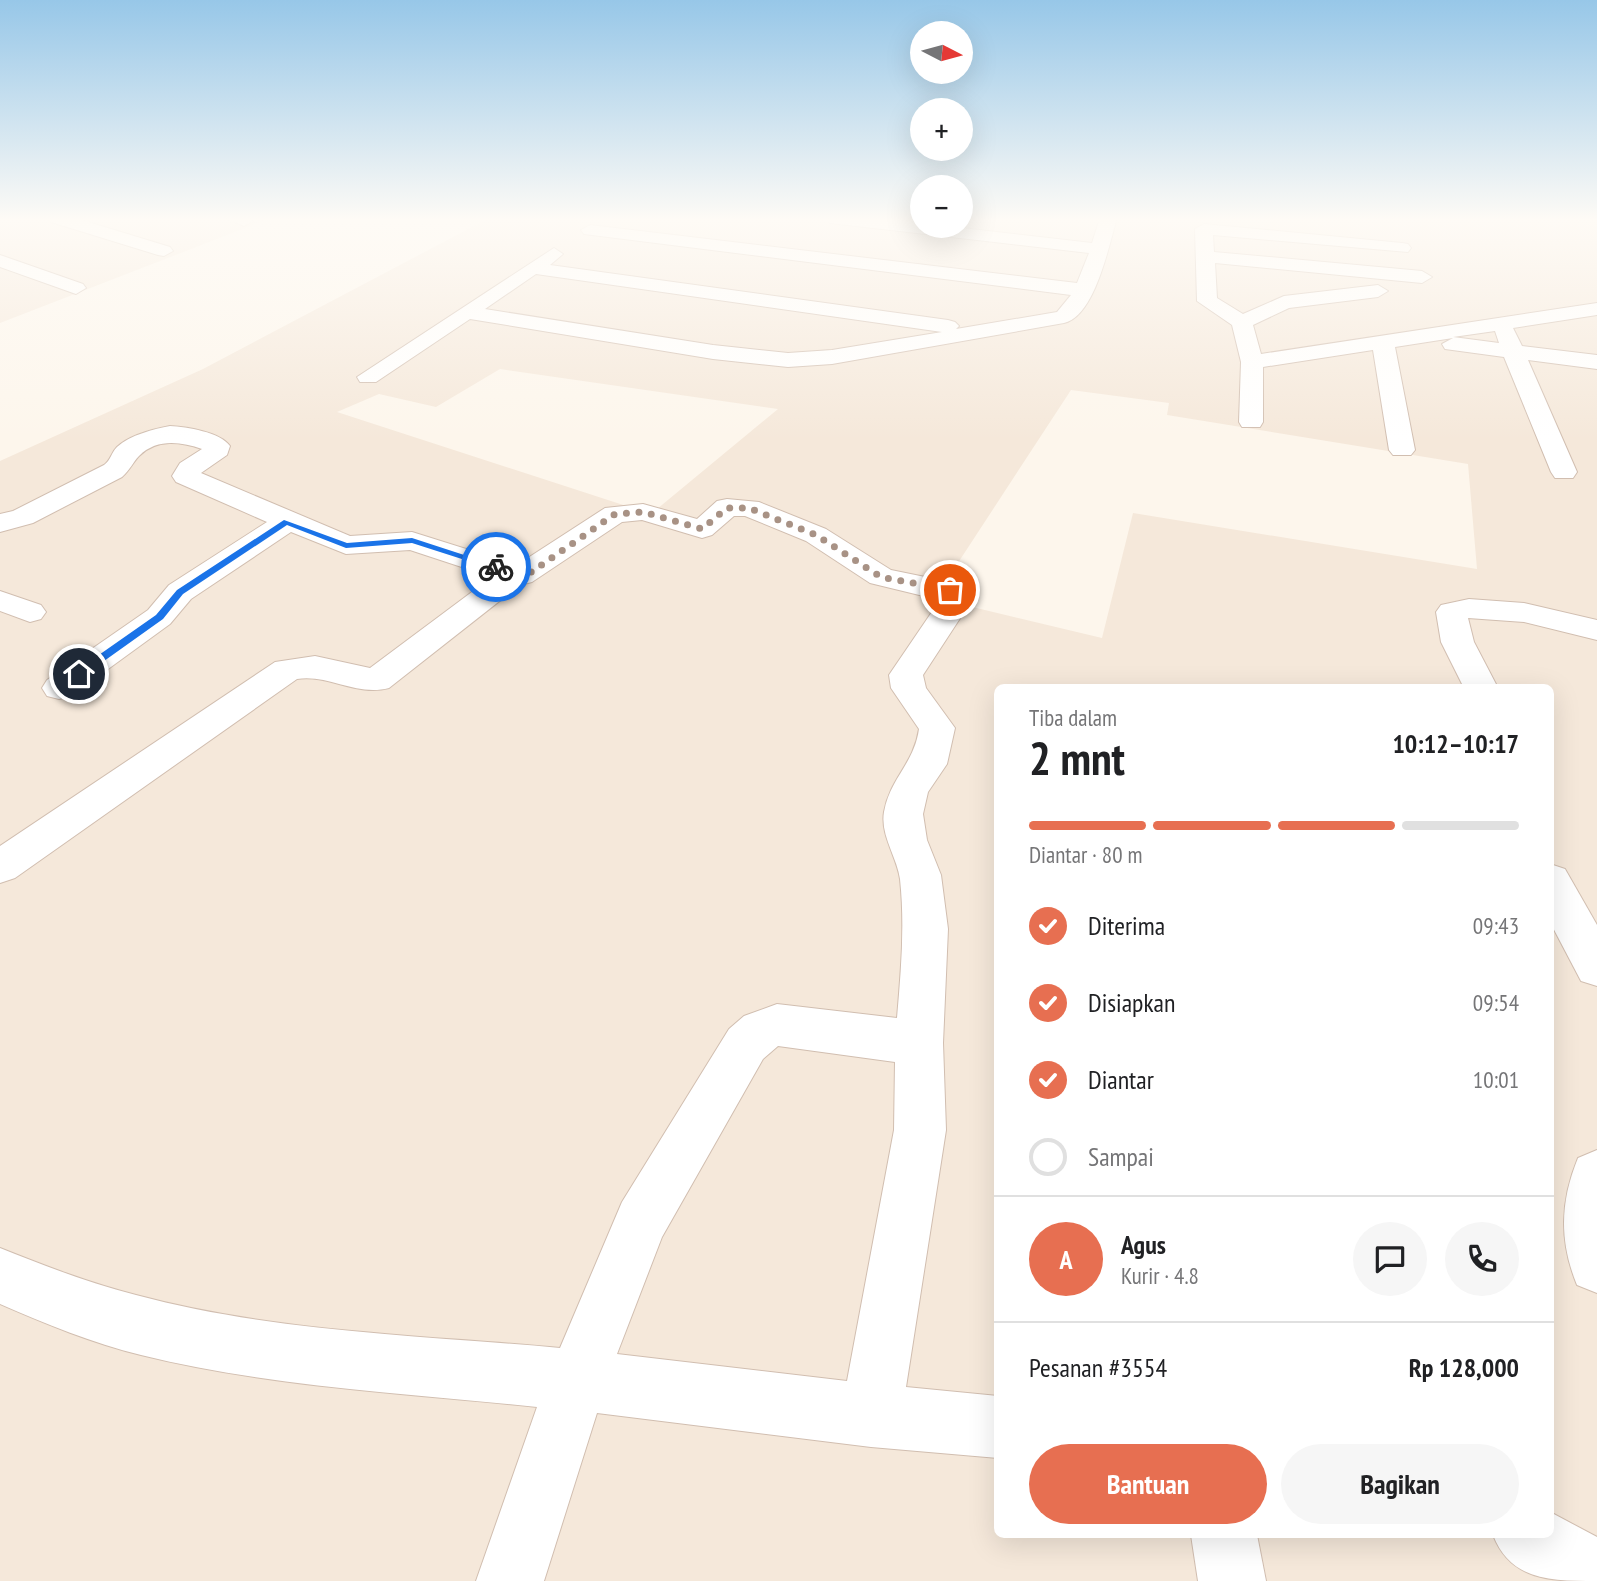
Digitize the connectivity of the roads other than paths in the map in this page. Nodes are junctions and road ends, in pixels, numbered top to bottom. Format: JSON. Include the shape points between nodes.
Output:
{"nodes":[{"id":1,"x":497,"y":292,"type":"edge"},
{"id":2,"x":701,"y":292,"type":"edge"},
{"id":3,"x":1081,"y":292,"type":"edge"},
{"id":4,"x":1207,"y":292,"type":"edge"},
{"id":5,"x":1313,"y":292,"type":"edge"},
{"id":6,"x":1350,"y":292,"type":"edge"},
{"id":7,"x":1314,"y":297,"type":"junction"},
{"id":8,"x":1597,"y":309,"type":"edge"},
{"id":9,"x":466,"y":312,"type":"junction"},
{"id":10,"x":1242,"y":322,"type":"junction"},
{"id":11,"x":1502,"y":324,"type":"junction"},
{"id":12,"x":985,"y":332,"type":"junction"},
{"id":13,"x":1407,"y":339,"type":"junction"},
{"id":14,"x":1383,"y":342,"type":"junction"},
{"id":15,"x":1514,"y":352,"type":"junction"},
{"id":16,"x":1252,"y":362,"type":"junction"},
{"id":17,"x":1597,"y":362,"type":"edge"},
{"id":18,"x":368,"y":377,"type":"dead end"},
{"id":19,"x":1251,"y":422,"type":"dead end"},
{"id":20,"x":1402,"y":450,"type":"dead end"},
{"id":21,"x":1564,"y":472,"type":"dead end"},
{"id":22,"x":286,"y":522,"type":"junction"},
{"id":23,"x":0,"y":523,"type":"edge"},
{"id":24,"x":514,"y":575,"type":"junction"},
{"id":25,"x":0,"y":600,"type":"edge"},
{"id":26,"x":30,"y":612,"type":"dead end"},
{"id":27,"x":1597,"y":630,"type":"edge"},
{"id":28,"x":1479,"y":684,"type":"edge"},
{"id":29,"x":59,"y":688,"type":"dead end"},
{"id":30,"x":0,"y":867,"type":"edge"},
{"id":31,"x":1554,"y":888,"type":"edge"},
{"id":32,"x":1597,"y":967,"type":"edge"},
{"id":33,"x":919,"y":1043,"type":"junction"},
{"id":34,"x":1597,"y":1177,"type":"edge"},
{"id":35,"x":1597,"y":1265,"type":"edge"},
{"id":36,"x":0,"y":1276,"type":"edge"},
{"id":37,"x":577,"y":1380,"type":"junction"},
{"id":38,"x":871,"y":1416,"type":"junction"},
{"id":39,"x":994,"y":1427,"type":"edge"},
{"id":40,"x":1224,"y":1538,"type":"edge"},
{"id":41,"x":1531,"y":1538,"type":"edge"},
{"id":42,"x":1597,"y":1574,"type":"edge"},
{"id":43,"x":510,"y":1581,"type":"edge"},
{"id":44,"x":1231,"y":1581,"type":"edge"}],
"edges":[{"from":1,"to":9,"type":"street"},
{"from":2,"to":12,"type":"street"},
{"from":3,"to":12,"type":"street","via":[[1064,317]]},
{"from":4,"to":10,"type":"street","via":[[1207,301]]},
{"from":5,"to":7,"type":"street"},
{"from":6,"to":7,"type":"street"},
{"from":7,"to":10,"type":"street","via":[[1284,302]]},
{"from":8,"to":11,"type":"street"},
{"from":9,"to":12,"type":"street","via":[[788,360]]},
{"from":9,"to":18,"type":"street"},
{"from":10,"to":16,"type":"street"},
{"from":11,"to":13,"type":"street"},
{"from":11,"to":15,"type":"street"},
{"from":13,"to":14,"type":"street"},
{"from":13,"to":15,"type":"street"},
{"from":14,"to":16,"type":"street"},
{"from":14,"to":20,"type":"street"},
{"from":15,"to":17,"type":"street"},
{"from":15,"to":21,"type":"street"},
{"from":16,"to":19,"type":"street"},
{"from":22,"to":23,"type":"street","via":[[185,476],[215,454],[217,446],[172,432],[127,452],[113,471],[23,517]]},
{"from":22,"to":24,"type":"street","via":[[346,545],[412,541]]},
{"from":22,"to":29,"type":"street","via":[[180,592],[159,617]]},
{"from":24,"to":30,"type":"street","via":[[377,680],[323,666],[287,670]]},
{"from":24,"to":33,"type":"street","via":[[527,575],[615,514],[643,512],[702,529],[727,508],[742,506],[816,535],[881,577],[953,592],[956,600],[943,624],[905,676],[937,728],[928,764],[910,789],[903,814],[920,875],[926,929]]},
{"from":25,"to":26,"type":"street"},
{"from":27,"to":28,"type":"street","via":[[1488,607],[1452,612],[1452,626]]},
{"from":31,"to":32,"type":"street"},
{"from":33,"to":37,"type":"street","via":[[777,1026],[761,1031],[746,1044],[641,1221]]},
{"from":33,"to":38,"type":"street","via":[[920,1130]]},
{"from":34,"to":35,"type":"street","via":[[1591,1193],[1591,1241]]},
{"from":36,"to":37,"type":"street","via":[[37,1294],[116,1320],[248,1348]]},
{"from":37,"to":38,"type":"street"},
{"from":37,"to":43,"type":"street"},
{"from":38,"to":39,"type":"street"},
{"from":40,"to":44,"type":"street"},
{"from":41,"to":42,"type":"street"}]}
